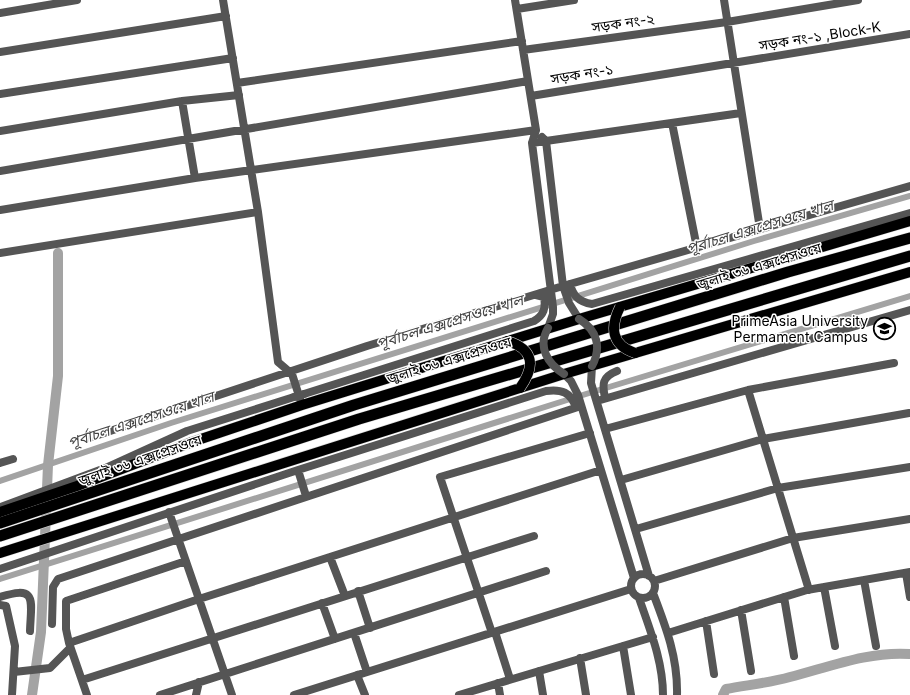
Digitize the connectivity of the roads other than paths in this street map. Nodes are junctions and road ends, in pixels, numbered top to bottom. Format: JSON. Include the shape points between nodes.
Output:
{"nodes":[{"id":1,"x":76,"y":0,"type":"edge"},
{"id":2,"x":223,"y":0,"type":"edge"},
{"id":3,"x":515,"y":0,"type":"edge"},
{"id":4,"x":574,"y":0,"type":"edge"},
{"id":5,"x":724,"y":0,"type":"edge"},
{"id":6,"x":858,"y":0,"type":"edge"},
{"id":7,"x":517,"y":10,"type":"junction"},
{"id":8,"x":0,"y":13,"type":"edge"},
{"id":9,"x":226,"y":16,"type":"junction"},
{"id":10,"x":727,"y":22,"type":"junction"},
{"id":11,"x":910,"y":34,"type":"edge"},
{"id":12,"x":522,"y":41,"type":"junction"},
{"id":13,"x":523,"y":50,"type":"junction"},
{"id":14,"x":0,"y":52,"type":"edge"},
{"id":15,"x":233,"y":58,"type":"junction"},
{"id":16,"x":734,"y":63,"type":"junction"},
{"id":17,"x":528,"y":81,"type":"junction"},
{"id":18,"x":237,"y":83,"type":"junction"},
{"id":19,"x":0,"y":94,"type":"edge"},
{"id":20,"x":239,"y":95,"type":"junction"},
{"id":21,"x":530,"y":96,"type":"junction"},
{"id":22,"x":182,"y":101,"type":"junction"},
{"id":23,"x":741,"y":113,"type":"junction"},
{"id":24,"x":672,"y":123,"type":"junction"},
{"id":25,"x":244,"y":130,"type":"junction"},
{"id":26,"x":536,"y":130,"type":"junction"},
{"id":27,"x":0,"y":131,"type":"edge"},
{"id":28,"x":188,"y":140,"type":"junction"},
{"id":29,"x":546,"y":141,"type":"junction"},
{"id":30,"x":532,"y":142,"type":"junction"},
{"id":31,"x":0,"y":171,"type":"edge"},
{"id":32,"x":251,"y":171,"type":"junction"},
{"id":33,"x":194,"y":178,"type":"junction"},
{"id":34,"x":910,"y":186,"type":"edge"},
{"id":35,"x":0,"y":210,"type":"edge"},
{"id":36,"x":258,"y":212,"type":"junction"},
{"id":37,"x":910,"y":213,"type":"edge"},
{"id":38,"x":910,"y":221,"type":"edge"},
{"id":39,"x":760,"y":229,"type":"junction"},
{"id":40,"x":910,"y":238,"type":"edge"},
{"id":41,"x":697,"y":248,"type":"junction"},
{"id":42,"x":0,"y":253,"type":"edge"},
{"id":43,"x":910,"y":256,"type":"edge"},
{"id":44,"x":910,"y":267,"type":"edge"},
{"id":45,"x":910,"y":272,"type":"edge"},
{"id":46,"x":892,"y":277,"type":"junction"},
{"id":47,"x":567,"y":285,"type":"junction"},
{"id":48,"x":550,"y":290,"type":"junction"},
{"id":49,"x":536,"y":295,"type":"junction"},
{"id":50,"x":620,"y":307,"type":"junction"},
{"id":51,"x":910,"y":310,"type":"edge"},
{"id":52,"x":579,"y":319,"type":"junction"},
{"id":53,"x":548,"y":328,"type":"junction"},
{"id":54,"x":507,"y":341,"type":"junction"},
{"id":55,"x":635,"y":353,"type":"junction"},
{"id":56,"x":894,"y":363,"type":"dead end"},
{"id":57,"x":592,"y":366,"type":"junction"},
{"id":58,"x":617,"y":370,"type":"dead end"},
{"id":59,"x":290,"y":372,"type":"junction"},
{"id":60,"x":564,"y":374,"type":"junction"},
{"id":61,"x":520,"y":388,"type":"junction"},
{"id":62,"x":748,"y":390,"type":"junction"},
{"id":63,"x":300,"y":398,"type":"junction"},
{"id":64,"x":605,"y":398,"type":"dead end"},
{"id":65,"x":597,"y":401,"type":"junction"},
{"id":66,"x":579,"y":406,"type":"junction"},
{"id":67,"x":909,"y":412,"type":"dead end"},
{"id":68,"x":605,"y":429,"type":"junction"},
{"id":69,"x":590,"y":432,"type":"junction"},
{"id":70,"x":89,"y":438,"type":"dead end"},
{"id":71,"x":763,"y":439,"type":"junction"},
{"id":72,"x":13,"y":459,"type":"dead end"},
{"id":73,"x":0,"y":463,"type":"edge"},
{"id":74,"x":910,"y":467,"type":"edge"},
{"id":75,"x":298,"y":470,"type":"junction"},
{"id":76,"x":601,"y":470,"type":"junction"},
{"id":77,"x":621,"y":480,"type":"junction"},
{"id":78,"x":77,"y":488,"type":"junction"},
{"id":79,"x":778,"y":488,"type":"junction"},
{"id":80,"x":306,"y":496,"type":"junction"},
{"id":81,"x":169,"y":512,"type":"junction"},
{"id":82,"x":3,"y":513,"type":"edge"},
{"id":83,"x":454,"y":517,"type":"junction"},
{"id":84,"x":910,"y":518,"type":"edge"},
{"id":85,"x":636,"y":529,"type":"junction"},
{"id":86,"x":0,"y":536,"type":"edge"},
{"id":87,"x":534,"y":536,"type":"dead end"},
{"id":88,"x":793,"y":538,"type":"junction"},
{"id":89,"x":178,"y":539,"type":"junction"},
{"id":90,"x":0,"y":553,"type":"edge"},
{"id":91,"x":330,"y":557,"type":"junction"},
{"id":92,"x":467,"y":557,"type":"junction"},
{"id":93,"x":26,"y":558,"type":"dead end"},
{"id":94,"x":186,"y":561,"type":"junction"},
{"id":95,"x":0,"y":568,"type":"edge"},
{"id":96,"x":546,"y":571,"type":"dead end"},
{"id":97,"x":908,"y":572,"type":"edge"},
{"id":98,"x":634,"y":578,"type":"junction"},
{"id":99,"x":651,"y":578,"type":"junction"},
{"id":100,"x":864,"y":580,"type":"junction"},
{"id":101,"x":824,"y":587,"type":"junction"},
{"id":102,"x":631,"y":589,"type":"junction"},
{"id":103,"x":809,"y":590,"type":"junction"},
{"id":104,"x":358,"y":591,"type":"junction"},
{"id":105,"x":479,"y":592,"type":"junction"},
{"id":106,"x":653,"y":593,"type":"junction"},
{"id":107,"x":345,"y":596,"type":"junction"},
{"id":108,"x":910,"y":596,"type":"edge"},
{"id":109,"x":0,"y":597,"type":"edge"},
{"id":110,"x":784,"y":597,"type":"junction"},
{"id":111,"x":199,"y":598,"type":"junction"},
{"id":112,"x":639,"y":598,"type":"junction"},
{"id":113,"x":322,"y":603,"type":"junction"},
{"id":114,"x":0,"y":605,"type":"edge"},
{"id":115,"x":741,"y":610,"type":"junction"},
{"id":116,"x":706,"y":621,"type":"junction"},
{"id":117,"x":52,"y":624,"type":"dead end"},
{"id":118,"x":370,"y":628,"type":"junction"},
{"id":119,"x":30,"y":631,"type":"dead end"},
{"id":120,"x":494,"y":632,"type":"junction"},
{"id":121,"x":668,"y":632,"type":"junction"},
{"id":122,"x":354,"y":633,"type":"junction"},
{"id":123,"x":653,"y":637,"type":"junction"},
{"id":124,"x":213,"y":638,"type":"junction"},
{"id":125,"x":335,"y":639,"type":"junction"},
{"id":126,"x":69,"y":646,"type":"junction"},
{"id":127,"x":623,"y":646,"type":"junction"},
{"id":128,"x":835,"y":646,"type":"dead end"},
{"id":129,"x":876,"y":646,"type":"dead end"},
{"id":130,"x":794,"y":656,"type":"dead end"},
{"id":131,"x":580,"y":658,"type":"junction"},
{"id":132,"x":539,"y":671,"type":"junction"},
{"id":133,"x":751,"y":671,"type":"dead end"},
{"id":134,"x":14,"y":672,"type":"junction"},
{"id":135,"x":367,"y":672,"type":"junction"},
{"id":136,"x":714,"y":674,"type":"dead end"},
{"id":137,"x":357,"y":675,"type":"junction"},
{"id":138,"x":225,"y":676,"type":"junction"},
{"id":139,"x":82,"y":680,"type":"junction"},
{"id":140,"x":510,"y":680,"type":"junction"},
{"id":141,"x":677,"y":680,"type":"junction"},
{"id":142,"x":199,"y":682,"type":"junction"},
{"id":143,"x":498,"y":683,"type":"junction"},
{"id":144,"x":663,"y":683,"type":"junction"},
{"id":145,"x":12,"y":695,"type":"edge"},
{"id":146,"x":87,"y":695,"type":"edge"},
{"id":147,"x":160,"y":695,"type":"edge"},
{"id":148,"x":170,"y":695,"type":"edge"},
{"id":149,"x":196,"y":695,"type":"edge"},
{"id":150,"x":232,"y":695,"type":"edge"},
{"id":151,"x":294,"y":695,"type":"edge"},
{"id":152,"x":365,"y":695,"type":"edge"},
{"id":153,"x":462,"y":695,"type":"edge"},
{"id":154,"x":500,"y":695,"type":"edge"},
{"id":155,"x":543,"y":695,"type":"edge"},
{"id":156,"x":586,"y":695,"type":"edge"},
{"id":157,"x":631,"y":695,"type":"edge"},
{"id":158,"x":663,"y":695,"type":"edge"},
{"id":159,"x":677,"y":695,"type":"edge"}],
"edges":[{"from":1,"to":8,"type":"street"},
{"from":2,"to":9,"type":"street"},
{"from":3,"to":7,"type":"street"},
{"from":4,"to":7,"type":"street"},
{"from":5,"to":10,"type":"street"},
{"from":6,"to":10,"type":"street","name":"সড়ক নং-২"},
{"from":7,"to":12,"type":"street"},
{"from":9,"to":14,"type":"street"},
{"from":9,"to":15,"type":"street"},
{"from":10,"to":13,"type":"street","name":"সড়ক নং-২"},
{"from":10,"to":16,"type":"street"},
{"from":11,"to":16,"type":"street","name":"সড়ক নং-১ ,Block-K"},
{"from":12,"to":13,"type":"street"},
{"from":12,"to":18,"type":"street"},
{"from":13,"to":17,"type":"street"},
{"from":15,"to":18,"type":"street"},
{"from":15,"to":19,"type":"street"},
{"from":16,"to":21,"type":"street","name":"সড়ক নং-১"},
{"from":16,"to":23,"type":"street"},
{"from":17,"to":21,"type":"street"},
{"from":17,"to":25,"type":"street"},
{"from":18,"to":20,"type":"street"},
{"from":20,"to":22,"type":"street"},
{"from":20,"to":25,"type":"street"},
{"from":21,"to":26,"type":"street"},
{"from":22,"to":27,"type":"street"},
{"from":22,"to":28,"type":"street"},
{"from":23,"to":24,"type":"street"},
{"from":23,"to":39,"type":"street"},
{"from":24,"to":29,"type":"street"},
{"from":24,"to":41,"type":"street"},
{"from":25,"to":28,"type":"street"},
{"from":25,"to":32,"type":"street"},
{"from":26,"to":29,"type":"street"},
{"from":26,"to":30,"type":"street"},
{"from":26,"to":32,"type":"street"},
{"from":28,"to":31,"type":"street"},
{"from":28,"to":33,"type":"street"},
{"from":29,"to":30,"type":"street"},
{"from":29,"to":47,"type":"street"},
{"from":30,"to":48,"type":"street"},
{"from":32,"to":33,"type":"street"},
{"from":32,"to":36,"type":"street"},
{"from":33,"to":35,"type":"street"},
{"from":34,"to":39,"type":"street"},
{"from":36,"to":42,"type":"street"},
{"from":36,"to":59,"type":"street","via":[[278,362]]},
{"from":37,"to":47,"type":"street","via":[[592,304],[579,300]]},
{"from":38,"to":50,"type":"main road"},
{"from":39,"to":41,"type":"street"},
{"from":40,"to":78,"type":"highway","name":"জুলাই ৩৬ এক্সপ্রেসওয়ে","via":[[788,272]]},
{"from":41,"to":47,"type":"street"},
{"from":43,"to":86,"type":"highway","name":"জুলাই ৩৬ এক্সপ্রেসওয়ে","via":[[359,419]]},
{"from":44,"to":46,"type":"main road"},
{"from":45,"to":46,"type":"main road"},
{"from":46,"to":55,"type":"main road"},
{"from":47,"to":48,"type":"street"},
{"from":47,"to":52,"type":"street","via":[[569,303]]},
{"from":48,"to":49,"type":"street"},
{"from":48,"to":53,"type":"street","via":[[553,314]]},
{"from":49,"to":59,"type":"street"},
{"from":49,"to":63,"type":"street","via":[[544,297],[545,303],[545,309],[539,318]]},
{"from":50,"to":52,"type":"main road"},
{"from":50,"to":55,"type":"main road","bridge":true,"via":[[614,320],[615,336],[622,347]]},
{"from":51,"to":65,"type":"street"},
{"from":52,"to":53,"type":"main road"},
{"from":52,"to":57,"type":"street","bridge":true,"via":[[589,326],[598,343]]},
{"from":53,"to":54,"type":"main road"},
{"from":53,"to":60,"type":"street","bridge":true,"via":[[544,338],[545,354],[551,364]]},
{"from":54,"to":61,"type":"main road","bridge":true,"via":[[523,348],[530,361],[529,374]]},
{"from":54,"to":63,"type":"main road"},
{"from":55,"to":57,"type":"main road"},
{"from":56,"to":62,"type":"street"},
{"from":57,"to":60,"type":"main road"},
{"from":57,"to":65,"type":"street","via":[[591,382]]},
{"from":58,"to":64,"type":"street","bridge":true,"via":[[608,374],[604,381]]},
{"from":59,"to":63,"type":"street"},
{"from":59,"to":70,"type":"street"},
{"from":60,"to":61,"type":"main road"},
{"from":60,"to":66,"type":"street","via":[[575,387]]},
{"from":61,"to":90,"type":"main road"},
{"from":62,"to":68,"type":"street"},
{"from":62,"to":71,"type":"street"},
{"from":63,"to":78,"type":"main road"},
{"from":65,"to":68,"type":"street"},
{"from":66,"to":69,"type":"street"},
{"from":66,"to":75,"type":"street","via":[[566,391],[546,390]]},
{"from":66,"to":80,"type":"street"},
{"from":67,"to":71,"type":"street"},
{"from":68,"to":77,"type":"street"},
{"from":69,"to":76,"type":"street"},
{"from":69,"to":83,"type":"street","via":[[440,477]]},
{"from":71,"to":77,"type":"street"},
{"from":71,"to":79,"type":"street"},
{"from":72,"to":73,"type":"street"},
{"from":74,"to":79,"type":"street"},
{"from":75,"to":80,"type":"street"},
{"from":75,"to":81,"type":"street"},
{"from":76,"to":83,"type":"street"},
{"from":76,"to":98,"type":"street"},
{"from":77,"to":85,"type":"street"},
{"from":78,"to":82,"type":"highway","name":"জুলাই ৩৬ এক্সপ্রেসওয়ে"},
{"from":78,"to":82,"type":"street"},
{"from":79,"to":85,"type":"street"},
{"from":79,"to":88,"type":"street"},
{"from":80,"to":89,"type":"street"},
{"from":81,"to":89,"type":"street"},
{"from":81,"to":95,"type":"street"},
{"from":83,"to":91,"type":"street"},
{"from":83,"to":92,"type":"street"},
{"from":84,"to":88,"type":"street"},
{"from":85,"to":99,"type":"street"},
{"from":87,"to":92,"type":"street"},
{"from":88,"to":99,"type":"street"},
{"from":88,"to":103,"type":"street"},
{"from":89,"to":94,"type":"street"},
{"from":89,"to":117,"type":"street","via":[[58,579],[53,587]]},
{"from":91,"to":107,"type":"street"},
{"from":91,"to":111,"type":"street"},
{"from":92,"to":104,"type":"street"},
{"from":92,"to":105,"type":"street"},
{"from":93,"to":95,"type":"street"},
{"from":94,"to":111,"type":"street"},
{"from":94,"to":126,"type":"street","via":[[66,601]]},
{"from":96,"to":105,"type":"street"},
{"from":97,"to":100,"type":"street"},
{"from":97,"to":108,"type":"street"},
{"from":98,"to":99,"type":"street","via":[[640,575]]},
{"from":98,"to":102,"type":"street"},
{"from":99,"to":106,"type":"street","via":[[655,587]]},
{"from":100,"to":101,"type":"street"},
{"from":100,"to":129,"type":"street"},
{"from":101,"to":103,"type":"street"},
{"from":101,"to":128,"type":"street"},
{"from":102,"to":112,"type":"street"},
{"from":102,"to":120,"type":"street"},
{"from":103,"to":110,"type":"street"},
{"from":104,"to":107,"type":"street"},
{"from":104,"to":118,"type":"street"},
{"from":105,"to":118,"type":"street"},
{"from":105,"to":120,"type":"street"},
{"from":106,"to":112,"type":"street","via":[[646,598]]},
{"from":106,"to":121,"type":"street"},
{"from":107,"to":113,"type":"street"},
{"from":109,"to":119,"type":"street","via":[[16,592],[27,594],[31,603]]},
{"from":110,"to":115,"type":"street"},
{"from":110,"to":130,"type":"street"},
{"from":111,"to":124,"type":"street"},
{"from":111,"to":126,"type":"street"},
{"from":112,"to":123,"type":"street"},
{"from":113,"to":124,"type":"street"},
{"from":113,"to":125,"type":"street"},
{"from":114,"to":134,"type":"street","via":[[6,606],[11,624],[15,646]]},
{"from":115,"to":116,"type":"street"},
{"from":115,"to":133,"type":"street"},
{"from":116,"to":121,"type":"street"},
{"from":116,"to":136,"type":"street"},
{"from":118,"to":122,"type":"street"},
{"from":120,"to":135,"type":"street"},
{"from":120,"to":140,"type":"street"},
{"from":121,"to":141,"type":"street"},
{"from":122,"to":125,"type":"street"},
{"from":122,"to":135,"type":"street"},
{"from":123,"to":127,"type":"street"},
{"from":123,"to":144,"type":"street"},
{"from":124,"to":138,"type":"street"},
{"from":124,"to":139,"type":"street"},
{"from":125,"to":138,"type":"street"},
{"from":126,"to":134,"type":"street","via":[[50,668]]},
{"from":126,"to":139,"type":"street"},
{"from":127,"to":131,"type":"street"},
{"from":127,"to":157,"type":"street"},
{"from":131,"to":132,"type":"street"},
{"from":131,"to":156,"type":"street"},
{"from":132,"to":140,"type":"street"},
{"from":132,"to":155,"type":"street"},
{"from":134,"to":145,"type":"street"},
{"from":135,"to":137,"type":"street"},
{"from":137,"to":151,"type":"street"},
{"from":137,"to":152,"type":"street"},
{"from":138,"to":142,"type":"street"},
{"from":138,"to":148,"type":"street"},
{"from":138,"to":150,"type":"street"},
{"from":139,"to":146,"type":"street"},
{"from":140,"to":143,"type":"street"},
{"from":141,"to":144,"type":"street"},
{"from":141,"to":159,"type":"street"},
{"from":142,"to":147,"type":"street"},
{"from":142,"to":149,"type":"street"},
{"from":143,"to":153,"type":"street"},
{"from":143,"to":154,"type":"street"},
{"from":144,"to":158,"type":"street"}]}
